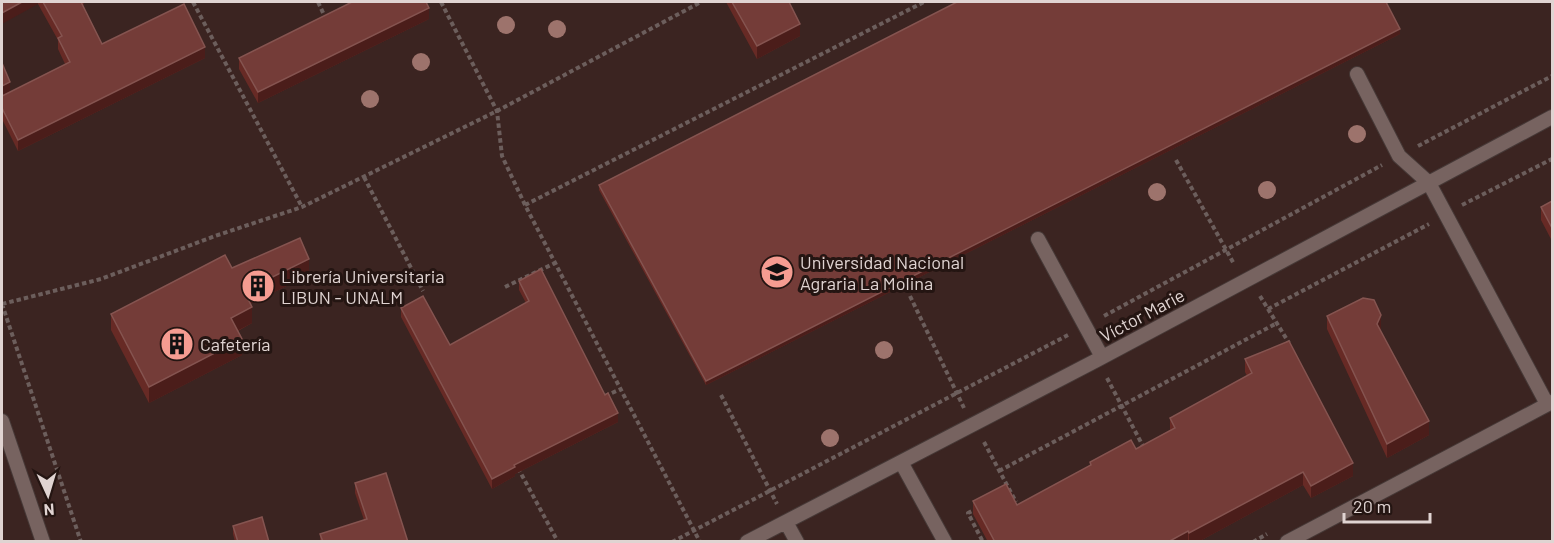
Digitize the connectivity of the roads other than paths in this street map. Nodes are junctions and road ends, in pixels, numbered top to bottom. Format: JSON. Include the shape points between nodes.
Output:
{"nodes":[{"id":1,"x":1357,"y":75,"type":"dead end"},
{"id":2,"x":1552,"y":117,"type":"edge"},
{"id":3,"x":1429,"y":183,"type":"junction"},
{"id":4,"x":1038,"y":239,"type":"dead end"},
{"id":5,"x":1100,"y":359,"type":"junction"},
{"id":6,"x":1550,"y":403,"type":"edge"},
{"id":7,"x":2,"y":421,"type":"edge"},
{"id":8,"x":901,"y":462,"type":"junction"},
{"id":9,"x":786,"y":522,"type":"junction"},
{"id":10,"x":43,"y":542,"type":"edge"},
{"id":11,"x":747,"y":542,"type":"edge"},
{"id":12,"x":797,"y":542,"type":"edge"},
{"id":13,"x":945,"y":542,"type":"edge"},
{"id":14,"x":1287,"y":542,"type":"edge"}],
"edges":[{"from":1,"to":3,"type":"lane","via":[[1399,156]]},
{"from":2,"to":3,"type":"lane","name":"Víctor Marie"},
{"from":3,"to":5,"type":"lane","name":"Víctor Marie"},
{"from":3,"to":6,"type":"lane"},
{"from":4,"to":5,"type":"lane"},
{"from":5,"to":8,"type":"lane","name":"Víctor Marie"},
{"from":6,"to":14,"type":"lane"},
{"from":7,"to":10,"type":"lane"},
{"from":8,"to":9,"type":"lane","name":"Víctor Marie"},
{"from":8,"to":13,"type":"lane"},
{"from":9,"to":11,"type":"lane","name":"Víctor Marie"},
{"from":9,"to":12,"type":"lane"}]}
